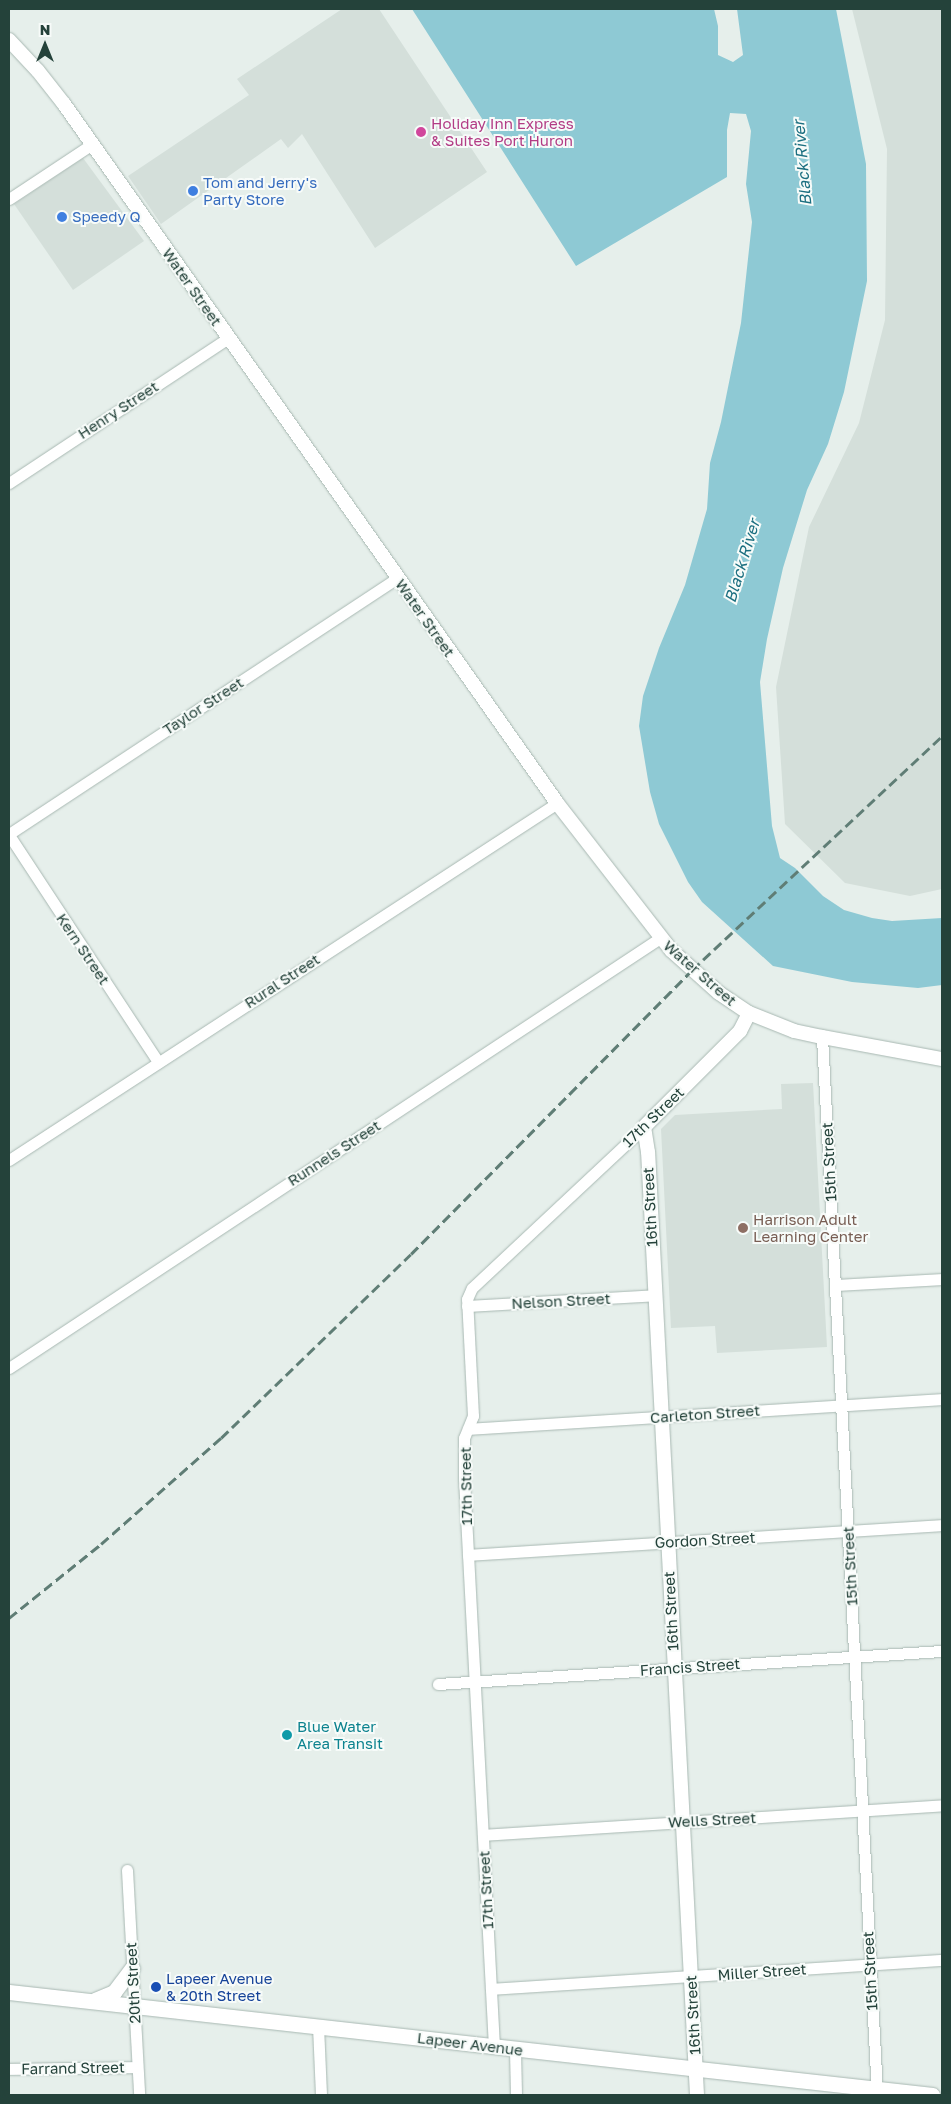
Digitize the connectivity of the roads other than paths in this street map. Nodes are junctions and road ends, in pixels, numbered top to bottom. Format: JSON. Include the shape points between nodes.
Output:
{"nodes":[{"id":1,"x":9,"y":40,"type":"edge"},
{"id":2,"x":92,"y":144,"type":"junction"},
{"id":3,"x":9,"y":199,"type":"edge"},
{"id":4,"x":228,"y":338,"type":"junction"},
{"id":5,"x":9,"y":483,"type":"edge"},
{"id":6,"x":398,"y":578,"type":"junction"},
{"id":7,"x":557,"y":803,"type":"junction"},
{"id":8,"x":9,"y":834,"type":"edge"},
{"id":9,"x":660,"y":938,"type":"junction"},
{"id":10,"x":749,"y":1013,"type":"junction"},
{"id":11,"x":822,"y":1037,"type":"junction"},
{"id":12,"x":942,"y":1059,"type":"edge"},
{"id":13,"x":158,"y":1062,"type":"junction"},
{"id":14,"x":644,"y":1127,"type":"junction"},
{"id":15,"x":9,"y":1160,"type":"edge"},
{"id":16,"x":942,"y":1279,"type":"edge"},
{"id":17,"x":836,"y":1286,"type":"junction"},
{"id":18,"x":655,"y":1295,"type":"junction"},
{"id":19,"x":467,"y":1306,"type":"junction"},
{"id":20,"x":9,"y":1368,"type":"edge"},
{"id":21,"x":942,"y":1399,"type":"edge"},
{"id":22,"x":842,"y":1405,"type":"junction"},
{"id":23,"x":662,"y":1417,"type":"junction"},
{"id":24,"x":468,"y":1429,"type":"junction"},
{"id":25,"x":942,"y":1525,"type":"edge"},
{"id":26,"x":848,"y":1531,"type":"junction"},
{"id":27,"x":667,"y":1542,"type":"junction"},
{"id":28,"x":468,"y":1555,"type":"junction"},
{"id":29,"x":942,"y":1650,"type":"edge"},
{"id":30,"x":854,"y":1656,"type":"junction"},
{"id":31,"x":674,"y":1667,"type":"junction"},
{"id":32,"x":474,"y":1680,"type":"junction"},
{"id":33,"x":438,"y":1684,"type":"dead end"},
{"id":34,"x":942,"y":1805,"type":"edge"},
{"id":35,"x":862,"y":1810,"type":"junction"},
{"id":36,"x":682,"y":1821,"type":"junction"},
{"id":37,"x":483,"y":1835,"type":"junction"},
{"id":38,"x":127,"y":1870,"type":"dead end"},
{"id":39,"x":942,"y":1960,"type":"edge"},
{"id":40,"x":870,"y":1965,"type":"junction"},
{"id":41,"x":132,"y":1968,"type":"junction"},
{"id":42,"x":690,"y":1976,"type":"junction"},
{"id":43,"x":491,"y":1989,"type":"junction"},
{"id":44,"x":9,"y":1992,"type":"edge"},
{"id":45,"x":90,"y":2001,"type":"junction"},
{"id":46,"x":134,"y":2006,"type":"junction"},
{"id":47,"x":318,"y":2026,"type":"junction"},
{"id":48,"x":494,"y":2047,"type":"junction"},
{"id":49,"x":515,"y":2050,"type":"junction"},
{"id":50,"x":138,"y":2067,"type":"junction"},
{"id":51,"x":9,"y":2069,"type":"edge"},
{"id":52,"x":696,"y":2070,"type":"junction"},
{"id":53,"x":876,"y":2092,"type":"edge"},
{"id":54,"x":139,"y":2095,"type":"edge"},
{"id":55,"x":321,"y":2095,"type":"edge"},
{"id":56,"x":516,"y":2095,"type":"edge"},
{"id":57,"x":697,"y":2095,"type":"edge"},
{"id":58,"x":932,"y":2095,"type":"edge"}],
"edges":[{"from":1,"to":2,"type":"street","name":"Water Street","via":[[38,71]]},
{"from":2,"to":3,"type":"street"},
{"from":2,"to":4,"type":"street","name":"Water Street"},
{"from":4,"to":5,"type":"street","name":"Henry Street"},
{"from":4,"to":6,"type":"street","name":"Water Street"},
{"from":6,"to":7,"type":"street","name":"Water Street"},
{"from":6,"to":8,"type":"street","name":"Taylor Street"},
{"from":7,"to":9,"type":"street","name":"Water Street"},
{"from":7,"to":13,"type":"street","name":"Rural Street"},
{"from":8,"to":13,"type":"street","name":"Kern Street"},
{"from":9,"to":10,"type":"street","name":"Water Street","via":[[719,993]]},
{"from":9,"to":20,"type":"street","name":"Runnels Street"},
{"from":10,"to":11,"type":"street","name":"Water Street"},
{"from":10,"to":14,"type":"street","name":"17th Street","via":[[740,1031]]},
{"from":11,"to":12,"type":"street","name":"Water Street"},
{"from":11,"to":17,"type":"street","name":"15th Street"},
{"from":13,"to":15,"type":"street","name":"Rural Street"},
{"from":14,"to":18,"type":"street","name":"16th Street"},
{"from":14,"to":19,"type":"street","name":"17th Street","via":[[472,1288],[468,1293]]},
{"from":16,"to":17,"type":"street"},
{"from":17,"to":22,"type":"street","name":"15th Street"},
{"from":18,"to":19,"type":"street","name":"Nelson Street"},
{"from":18,"to":23,"type":"street","name":"16th Street"},
{"from":19,"to":24,"type":"street","name":"17th Street","via":[[474,1416]]},
{"from":21,"to":22,"type":"street","name":"Carleton Street"},
{"from":22,"to":23,"type":"street","name":"Carleton Street"},
{"from":22,"to":26,"type":"street","name":"15th Street"},
{"from":23,"to":24,"type":"street","name":"Carleton Street"},
{"from":23,"to":27,"type":"street","name":"16th Street"},
{"from":24,"to":28,"type":"street","name":"17th Street","via":[[464,1451]]},
{"from":25,"to":26,"type":"street","name":"Gordon Street"},
{"from":26,"to":27,"type":"street","name":"Gordon Street"},
{"from":26,"to":30,"type":"street","name":"15th Street"},
{"from":27,"to":28,"type":"street","name":"Gordon Street"},
{"from":27,"to":31,"type":"street","name":"16th Street"},
{"from":28,"to":32,"type":"street","name":"17th Street"},
{"from":29,"to":30,"type":"street","name":"Francis Street"},
{"from":30,"to":31,"type":"street","name":"Francis Street"},
{"from":30,"to":35,"type":"street","name":"15th Street"},
{"from":31,"to":32,"type":"street","name":"Francis Street"},
{"from":31,"to":36,"type":"street","name":"16th Street"},
{"from":32,"to":33,"type":"street","name":"Francis Street"},
{"from":32,"to":37,"type":"street","name":"17th Street"},
{"from":34,"to":35,"type":"street","name":"Wells Street"},
{"from":35,"to":36,"type":"street","name":"Wells Street"},
{"from":35,"to":40,"type":"street","name":"15th Street"},
{"from":36,"to":37,"type":"street","name":"Wells Street"},
{"from":36,"to":42,"type":"street","name":"16th Street"},
{"from":37,"to":43,"type":"street","name":"17th Street"},
{"from":38,"to":41,"type":"street","name":"20th Street"},
{"from":39,"to":40,"type":"street","name":"Miller Street"},
{"from":40,"to":42,"type":"street","name":"Miller Street"},
{"from":40,"to":53,"type":"street","name":"15th Street"},
{"from":41,"to":45,"type":"main road","via":[[114,1992]]},
{"from":41,"to":46,"type":"street","name":"20th Street"},
{"from":42,"to":43,"type":"street","name":"Miller Street"},
{"from":42,"to":52,"type":"street","name":"16th Street"},
{"from":43,"to":48,"type":"street","name":"17th Street"},
{"from":44,"to":45,"type":"main road","name":"Lapeer Avenue"},
{"from":45,"to":46,"type":"main road","name":"Lapeer Avenue"},
{"from":46,"to":47,"type":"main road","name":"Lapeer Avenue"},
{"from":46,"to":50,"type":"street","name":"20th Street"},
{"from":47,"to":48,"type":"main road","name":"Lapeer Avenue"},
{"from":47,"to":55,"type":"street"},
{"from":48,"to":49,"type":"main road","name":"Lapeer Avenue"},
{"from":49,"to":52,"type":"main road","name":"Lapeer Avenue"},
{"from":49,"to":56,"type":"street"},
{"from":50,"to":51,"type":"street","name":"Farrand Street"},
{"from":50,"to":54,"type":"street","name":"20th Street"},
{"from":52,"to":53,"type":"main road","name":"Lapeer Avenue"},
{"from":52,"to":57,"type":"street","name":"16th Street"},
{"from":53,"to":58,"type":"main road","name":"Lapeer Avenue"}]}
